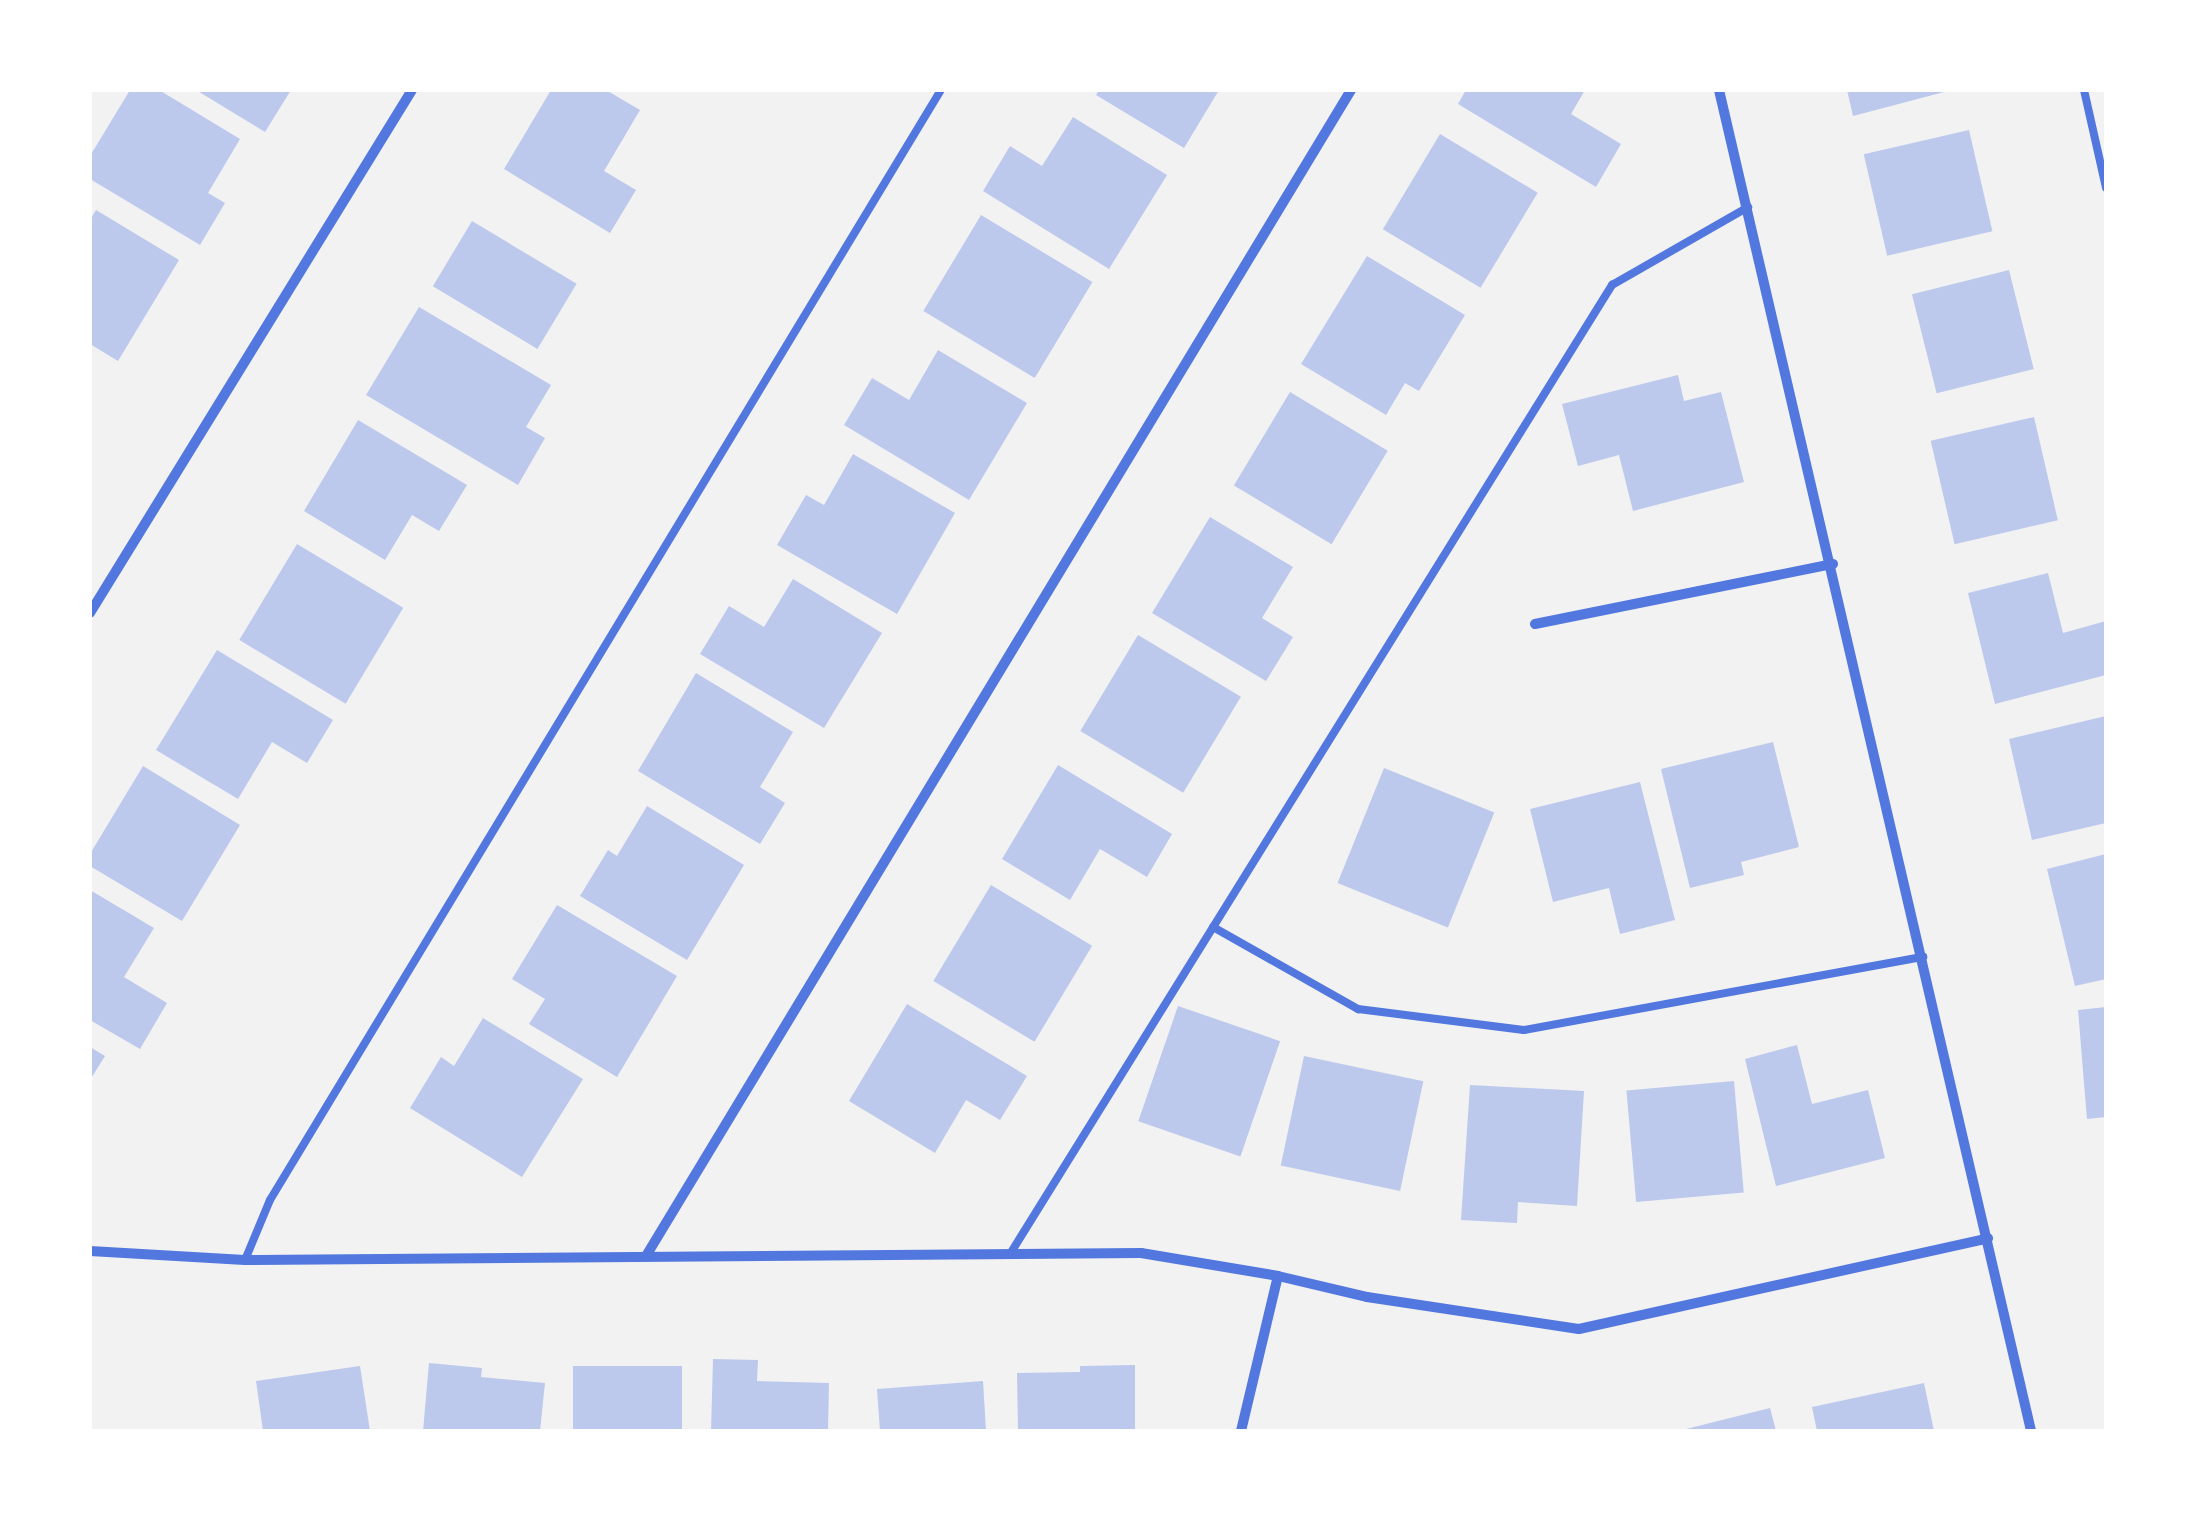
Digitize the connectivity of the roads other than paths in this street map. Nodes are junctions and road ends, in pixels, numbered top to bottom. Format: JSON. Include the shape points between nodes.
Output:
{"nodes":[{"id":1,"x":412,"y":90,"type":"edge"},
{"id":2,"x":941,"y":90,"type":"edge"},
{"id":3,"x":1351,"y":90,"type":"edge"},
{"id":4,"x":1718,"y":90,"type":"edge"},
{"id":5,"x":2084,"y":90,"type":"edge"},
{"id":6,"x":2106,"y":188,"type":"edge"},
{"id":7,"x":1748,"y":207,"type":"junction"},
{"id":8,"x":1832,"y":564,"type":"junction"},
{"id":9,"x":90,"y":613,"type":"edge"},
{"id":10,"x":1535,"y":624,"type":"dead end"},
{"id":11,"x":1214,"y":926,"type":"junction"},
{"id":12,"x":1924,"y":958,"type":"junction"},
{"id":13,"x":1988,"y":1238,"type":"junction"},
{"id":14,"x":90,"y":1251,"type":"edge"},
{"id":15,"x":1010,"y":1254,"type":"junction"},
{"id":16,"x":646,"y":1256,"type":"junction"},
{"id":17,"x":245,"y":1260,"type":"junction"},
{"id":18,"x":1278,"y":1276,"type":"junction"},
{"id":19,"x":1241,"y":1431,"type":"edge"},
{"id":20,"x":2031,"y":1431,"type":"edge"}],
"edges":[{"from":1,"to":9,"type":"street"},
{"from":2,"to":17,"type":"lane","via":[[280,1183]]},
{"from":3,"to":16,"type":"street"},
{"from":4,"to":7,"type":"street"},
{"from":5,"to":6,"type":"lane"},
{"from":7,"to":8,"type":"street"},
{"from":7,"to":11,"type":"lane","via":[[1612,285]]},
{"from":8,"to":10,"type":"street"},
{"from":8,"to":12,"type":"street"},
{"from":11,"to":12,"type":"lane","via":[[1358,1009],[1524,1030]]},
{"from":11,"to":15,"type":"lane"},
{"from":12,"to":13,"type":"street"},
{"from":13,"to":18,"type":"street","via":[[1580,1329],[1367,1297]]},
{"from":13,"to":20,"type":"street"},
{"from":14,"to":17,"type":"street"},
{"from":15,"to":16,"type":"street"},
{"from":15,"to":18,"type":"street","via":[[1140,1253]]},
{"from":16,"to":17,"type":"street"},
{"from":18,"to":19,"type":"street"}]}
